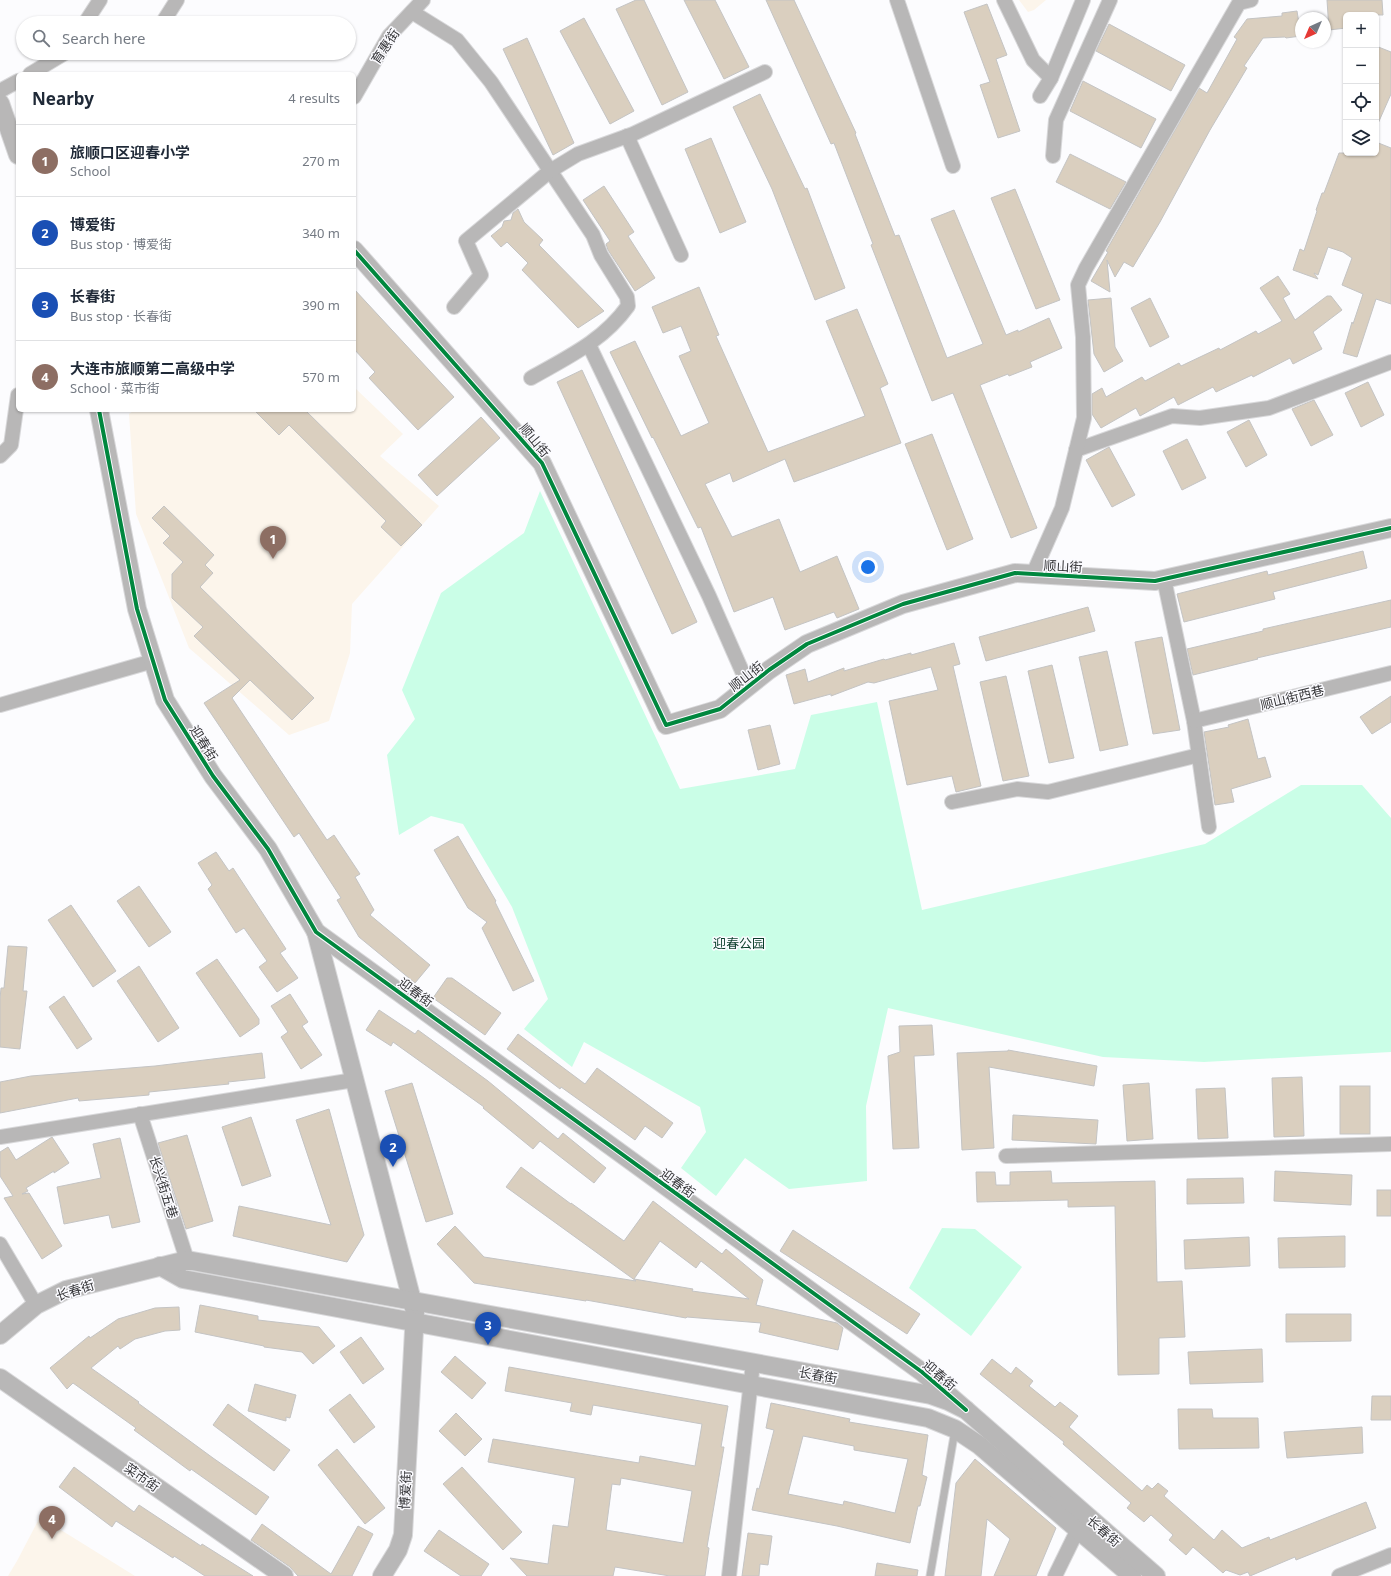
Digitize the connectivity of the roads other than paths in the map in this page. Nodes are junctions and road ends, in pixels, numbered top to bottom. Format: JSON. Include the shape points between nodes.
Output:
{"nodes":[{"id":1,"x":100,"y":0,"type":"edge"},
{"id":2,"x":177,"y":0,"type":"edge"},
{"id":3,"x":423,"y":0,"type":"edge"},
{"id":4,"x":897,"y":0,"type":"edge"},
{"id":5,"x":1004,"y":0,"type":"edge"},
{"id":6,"x":1084,"y":0,"type":"edge"},
{"id":7,"x":1110,"y":0,"type":"edge"},
{"id":8,"x":1251,"y":0,"type":"edge"},
{"id":9,"x":412,"y":12,"type":"junction"},
{"id":10,"x":90,"y":16,"type":"edge"},
{"id":11,"x":167,"y":16,"type":"edge"},
{"id":12,"x":53,"y":60,"type":"edge"},
{"id":13,"x":33,"y":72,"type":"edge"},
{"id":14,"x":765,"y":72,"type":"dead end"},
{"id":15,"x":1051,"y":78,"type":"junction"},
{"id":16,"x":16,"y":82,"type":"edge"},
{"id":17,"x":0,"y":91,"type":"edge"},
{"id":18,"x":356,"y":94,"type":"edge"},
{"id":19,"x":1040,"y":96,"type":"dead end"},
{"id":20,"x":0,"y":103,"type":"edge"},
{"id":21,"x":627,"y":136,"type":"junction"},
{"id":22,"x":16,"y":150,"type":"edge"},
{"id":23,"x":1053,"y":156,"type":"dead end"},
{"id":24,"x":953,"y":166,"type":"dead end"},
{"id":25,"x":550,"y":171,"type":"junction"},
{"id":26,"x":356,"y":252,"type":"edge"},
{"id":27,"x":681,"y":255,"type":"dead end"},
{"id":28,"x":454,"y":307,"type":"dead end"},
{"id":29,"x":589,"y":345,"type":"junction"},
{"id":30,"x":1391,"y":362,"type":"edge"},
{"id":31,"x":531,"y":378,"type":"dead end"},
{"id":32,"x":16,"y":409,"type":"edge"},
{"id":33,"x":98,"y":412,"type":"edge"},
{"id":34,"x":1076,"y":450,"type":"junction"},
{"id":35,"x":0,"y":456,"type":"edge"},
{"id":36,"x":1391,"y":528,"type":"edge"},
{"id":37,"x":1033,"y":574,"type":"junction"},
{"id":38,"x":1164,"y":579,"type":"junction"},
{"id":39,"x":153,"y":661,"type":"junction"},
{"id":40,"x":1391,"y":673,"type":"edge"},
{"id":41,"x":749,"y":686,"type":"junction"},
{"id":42,"x":0,"y":705,"type":"edge"},
{"id":43,"x":1194,"y":721,"type":"junction"},
{"id":44,"x":1199,"y":755,"type":"junction"},
{"id":45,"x":952,"y":802,"type":"dead end"},
{"id":46,"x":1209,"y":827,"type":"dead end"},
{"id":47,"x":316,"y":932,"type":"junction"},
{"id":48,"x":354,"y":1080,"type":"junction"},
{"id":49,"x":140,"y":1114,"type":"junction"},
{"id":50,"x":0,"y":1137,"type":"edge"},
{"id":51,"x":1391,"y":1144,"type":"edge"},
{"id":52,"x":1006,"y":1156,"type":"dead end"},
{"id":53,"x":0,"y":1244,"type":"edge"},
{"id":54,"x":187,"y":1260,"type":"junction"},
{"id":55,"x":160,"y":1266,"type":"junction"},
{"id":56,"x":413,"y":1301,"type":"junction"},
{"id":57,"x":36,"y":1305,"type":"junction"},
{"id":58,"x":415,"y":1322,"type":"junction"},
{"id":59,"x":0,"y":1335,"type":"edge"},
{"id":60,"x":753,"y":1363,"type":"junction"},
{"id":61,"x":0,"y":1378,"type":"edge"},
{"id":62,"x":750,"y":1384,"type":"junction"},
{"id":63,"x":966,"y":1410,"type":"junction"},
{"id":64,"x":955,"y":1429,"type":"junction"},
{"id":65,"x":1081,"y":1522,"type":"junction"},
{"id":66,"x":1391,"y":1555,"type":"edge"},
{"id":67,"x":284,"y":1576,"type":"edge"},
{"id":68,"x":382,"y":1576,"type":"edge"},
{"id":69,"x":730,"y":1576,"type":"edge"},
{"id":70,"x":930,"y":1576,"type":"edge"},
{"id":71,"x":1055,"y":1576,"type":"edge"},
{"id":72,"x":1132,"y":1576,"type":"edge"},
{"id":73,"x":1156,"y":1576,"type":"edge"},
{"id":74,"x":1339,"y":1576,"type":"edge"}],
"edges":[{"from":1,"to":10,"type":"street"},
{"from":2,"to":11,"type":"street"},
{"from":3,"to":9,"type":"street","name":"育惠街"},
{"from":4,"to":24,"type":"street"},
{"from":5,"to":15,"type":"street","via":[[1032,60]]},
{"from":6,"to":15,"type":"street"},
{"from":7,"to":23,"type":"street","via":[[1056,120]]},
{"from":8,"to":34,"type":"street","via":[[1239,3],[1078,285],[1083,337],[1084,418]]},
{"from":9,"to":18,"type":"street","name":"育惠街","via":[[389,36]]},
{"from":9,"to":25,"type":"street","via":[[457,40],[491,82]]},
{"from":12,"to":13,"type":"street"},
{"from":14,"to":21,"type":"street"},
{"from":15,"to":19,"type":"street"},
{"from":16,"to":17,"type":"street"},
{"from":20,"to":22,"type":"street"},
{"from":21,"to":25,"type":"street","via":[[578,154]]},
{"from":21,"to":27,"type":"street"},
{"from":25,"to":28,"type":"street","via":[[466,241],[481,274]]},
{"from":25,"to":29,"type":"street","via":[[593,235],[600,255],[627,297],[628,306],[619,318]]},
{"from":26,"to":41,"type":"street","name":"顺山街","via":[[542,463],[666,725],[720,709]]},
{"from":29,"to":31,"type":"street"},
{"from":29,"to":41,"type":"street","via":[[709,596]]},
{"from":30,"to":34,"type":"street","via":[[1269,408],[1200,418],[1172,416]]},
{"from":32,"to":35,"type":"street","via":[[11,445]]},
{"from":33,"to":39,"type":"street","name":"迎春街","via":[[137,609]]},
{"from":34,"to":37,"type":"street","via":[[1062,508]]},
{"from":36,"to":38,"type":"street","name":"顺山街"},
{"from":37,"to":38,"type":"street","name":"顺山街","via":[[1155,581]]},
{"from":37,"to":41,"type":"street","name":"顺山街","via":[[1015,573],[903,604],[807,644]]},
{"from":38,"to":43,"type":"street"},
{"from":39,"to":42,"type":"street"},
{"from":39,"to":47,"type":"street","name":"迎春街","via":[[165,700],[213,776],[268,849]]},
{"from":40,"to":43,"type":"street","name":"顺山街西巷"},
{"from":43,"to":44,"type":"street"},
{"from":44,"to":45,"type":"street","via":[[1048,792],[1017,788]]},
{"from":44,"to":46,"type":"street"},
{"from":47,"to":48,"type":"street","name":"博爱街"},
{"from":47,"to":63,"type":"street","name":"迎春街","via":[[922,1372]]},
{"from":48,"to":49,"type":"street"},
{"from":48,"to":56,"type":"street","name":"博爱街"},
{"from":49,"to":50,"type":"street"},
{"from":49,"to":54,"type":"street","name":"长兴街五巷"},
{"from":51,"to":52,"type":"street"},
{"from":53,"to":57,"type":"street"},
{"from":54,"to":55,"type":"street","name":"长春街"},
{"from":54,"to":56,"type":"street","name":"长春街"},
{"from":55,"to":57,"type":"street","name":"长春街","via":[[66,1290]]},
{"from":55,"to":58,"type":"street","name":"长春街","via":[[184,1279]]},
{"from":56,"to":58,"type":"street","name":"博爱街"},
{"from":56,"to":60,"type":"street","name":"长春街"},
{"from":57,"to":59,"type":"street","name":"长春街"},
{"from":58,"to":62,"type":"street","name":"长春街"},
{"from":58,"to":68,"type":"street","name":"博爱街","via":[[402,1535],[398,1550]]},
{"from":60,"to":62,"type":"street"},
{"from":60,"to":63,"type":"street","name":"长春街","via":[[932,1395]]},
{"from":61,"to":67,"type":"street","name":"菜市街"},
{"from":62,"to":64,"type":"street","name":"长春街","via":[[928,1418]]},
{"from":62,"to":69,"type":"street"},
{"from":63,"to":65,"type":"street","name":"长春街"},
{"from":64,"to":65,"type":"street","name":"长春街"},
{"from":64,"to":70,"type":"lane"},
{"from":65,"to":71,"type":"street"},
{"from":65,"to":72,"type":"street","name":"长春街"},
{"from":65,"to":73,"type":"street","name":"长春街"},
{"from":66,"to":74,"type":"street"}]}
